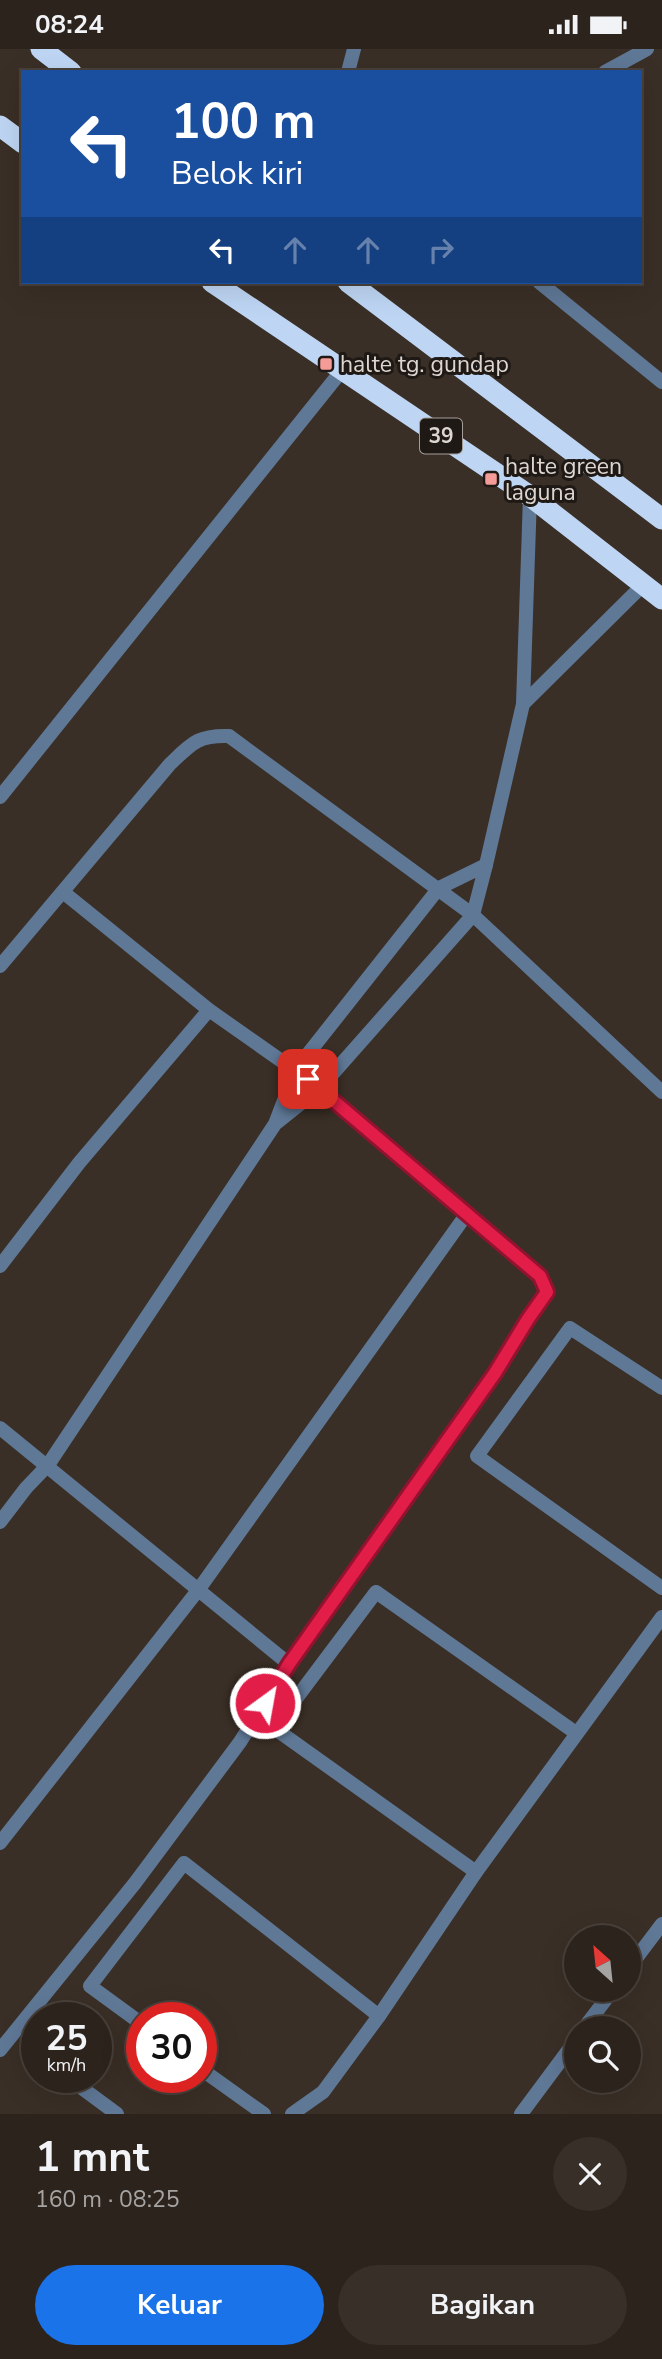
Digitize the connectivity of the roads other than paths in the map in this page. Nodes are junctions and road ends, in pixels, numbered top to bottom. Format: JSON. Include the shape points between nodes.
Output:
{"nodes":[{"id":1,"x":41,"y":49,"type":"edge"},
{"id":2,"x":354,"y":49,"type":"edge"},
{"id":3,"x":647,"y":49,"type":"edge"},
{"id":4,"x":68,"y":70,"type":"edge"},
{"id":5,"x":349,"y":70,"type":"edge"},
{"id":6,"x":609,"y":70,"type":"edge"},
{"id":7,"x":0,"y":126,"type":"edge"},
{"id":8,"x":21,"y":142,"type":"edge"},
{"id":9,"x":215,"y":284,"type":"edge"},
{"id":10,"x":351,"y":284,"type":"edge"},
{"id":11,"x":541,"y":284,"type":"edge"},
{"id":12,"x":344,"y":369,"type":"junction"},
{"id":13,"x":662,"y":382,"type":"edge"},
{"id":14,"x":530,"y":496,"type":"junction"},
{"id":15,"x":662,"y":519,"type":"edge"},
{"id":16,"x":643,"y":585,"type":"junction"},
{"id":17,"x":662,"y":599,"type":"edge"},
{"id":18,"x":523,"y":705,"type":"junction"},
{"id":19,"x":0,"y":797,"type":"edge"},
{"id":20,"x":486,"y":866,"type":"junction"},
{"id":21,"x":439,"y":888,"type":"junction"},
{"id":22,"x":63,"y":892,"type":"junction"},
{"id":23,"x":473,"y":915,"type":"junction"},
{"id":24,"x":0,"y":966,"type":"edge"},
{"id":25,"x":209,"y":1010,"type":"junction"},
{"id":26,"x":296,"y":1069,"type":"junction"},
{"id":27,"x":320,"y":1088,"type":"junction"},
{"id":28,"x":662,"y":1092,"type":"edge"},
{"id":29,"x":275,"y":1124,"type":"junction"},
{"id":30,"x":466,"y":1215,"type":"junction"},
{"id":31,"x":0,"y":1266,"type":"edge"},
{"id":32,"x":662,"y":1388,"type":"edge"},
{"id":33,"x":0,"y":1428,"type":"edge"},
{"id":34,"x":48,"y":1465,"type":"junction"},
{"id":35,"x":0,"y":1522,"type":"edge"},
{"id":36,"x":662,"y":1588,"type":"edge"},
{"id":37,"x":199,"y":1589,"type":"junction"},
{"id":38,"x":662,"y":1617,"type":"edge"},
{"id":39,"x":289,"y":1664,"type":"junction"},
{"id":40,"x":576,"y":1733,"type":"junction"},
{"id":41,"x":0,"y":1843,"type":"edge"},
{"id":42,"x":476,"y":1872,"type":"junction"},
{"id":43,"x":662,"y":1924,"type":"edge"},
{"id":44,"x":641,"y":1952,"type":"edge"},
{"id":45,"x":604,"y":2002,"type":"edge"},
{"id":46,"x":126,"y":2012,"type":"edge"},
{"id":47,"x":379,"y":2015,"type":"junction"},
{"id":48,"x":593,"y":2016,"type":"edge"},
{"id":49,"x":2,"y":2043,"type":"edge"},
{"id":50,"x":564,"y":2056,"type":"edge"},
{"id":51,"x":217,"y":2080,"type":"edge"},
{"id":52,"x":89,"y":2093,"type":"edge"},
{"id":53,"x":117,"y":2114,"type":"edge"},
{"id":54,"x":264,"y":2114,"type":"edge"},
{"id":55,"x":292,"y":2114,"type":"edge"},
{"id":56,"x":521,"y":2114,"type":"edge"}],
"edges":[{"from":1,"to":4,"type":"highway"},
{"from":2,"to":5,"type":"street"},
{"from":3,"to":6,"type":"street"},
{"from":7,"to":8,"type":"highway"},
{"from":9,"to":12,"type":"highway","number":"39"},
{"from":10,"to":15,"type":"highway"},
{"from":11,"to":13,"type":"street"},
{"from":12,"to":14,"type":"highway","number":"39"},
{"from":12,"to":19,"type":"street"},
{"from":14,"to":16,"type":"highway","number":"39"},
{"from":14,"to":18,"type":"street"},
{"from":16,"to":17,"type":"highway","number":"39"},
{"from":16,"to":18,"type":"street"},
{"from":18,"to":20,"type":"street"},
{"from":20,"to":21,"type":"street"},
{"from":20,"to":23,"type":"street"},
{"from":21,"to":22,"type":"street","via":[[229,736],[209,735],[194,741],[170,764]]},
{"from":21,"to":23,"type":"street"},
{"from":21,"to":26,"type":"street"},
{"from":22,"to":24,"type":"street"},
{"from":22,"to":25,"type":"street"},
{"from":23,"to":27,"type":"street"},
{"from":23,"to":28,"type":"street"},
{"from":25,"to":26,"type":"street"},
{"from":25,"to":31,"type":"street","via":[[79,1163]]},
{"from":26,"to":27,"type":"street"},
{"from":26,"to":29,"type":"street"},
{"from":27,"to":29,"type":"street"},
{"from":27,"to":30,"type":"street"},
{"from":29,"to":34,"type":"street"},
{"from":30,"to":37,"type":"street"},
{"from":30,"to":39,"type":"street","via":[[540,1276],[547,1292]]},
{"from":32,"to":36,"type":"street","via":[[570,1328],[477,1456]]},
{"from":33,"to":34,"type":"street"},
{"from":34,"to":35,"type":"street"},
{"from":34,"to":37,"type":"street"},
{"from":37,"to":39,"type":"street"},
{"from":37,"to":41,"type":"street"},
{"from":38,"to":40,"type":"street"},
{"from":39,"to":49,"type":"street","via":[[240,1742],[135,1883]]},
{"from":40,"to":42,"type":"street"},
{"from":40,"to":42,"type":"street","via":[[376,1592],[274,1728]]},
{"from":42,"to":47,"type":"street"},
{"from":43,"to":44,"type":"street"},
{"from":45,"to":48,"type":"street"},
{"from":46,"to":47,"type":"street","via":[[90,1986],[184,1863]]},
{"from":47,"to":55,"type":"street","via":[[323,2092]]},
{"from":50,"to":56,"type":"street"},
{"from":51,"to":54,"type":"street"},
{"from":52,"to":53,"type":"street"}]}
